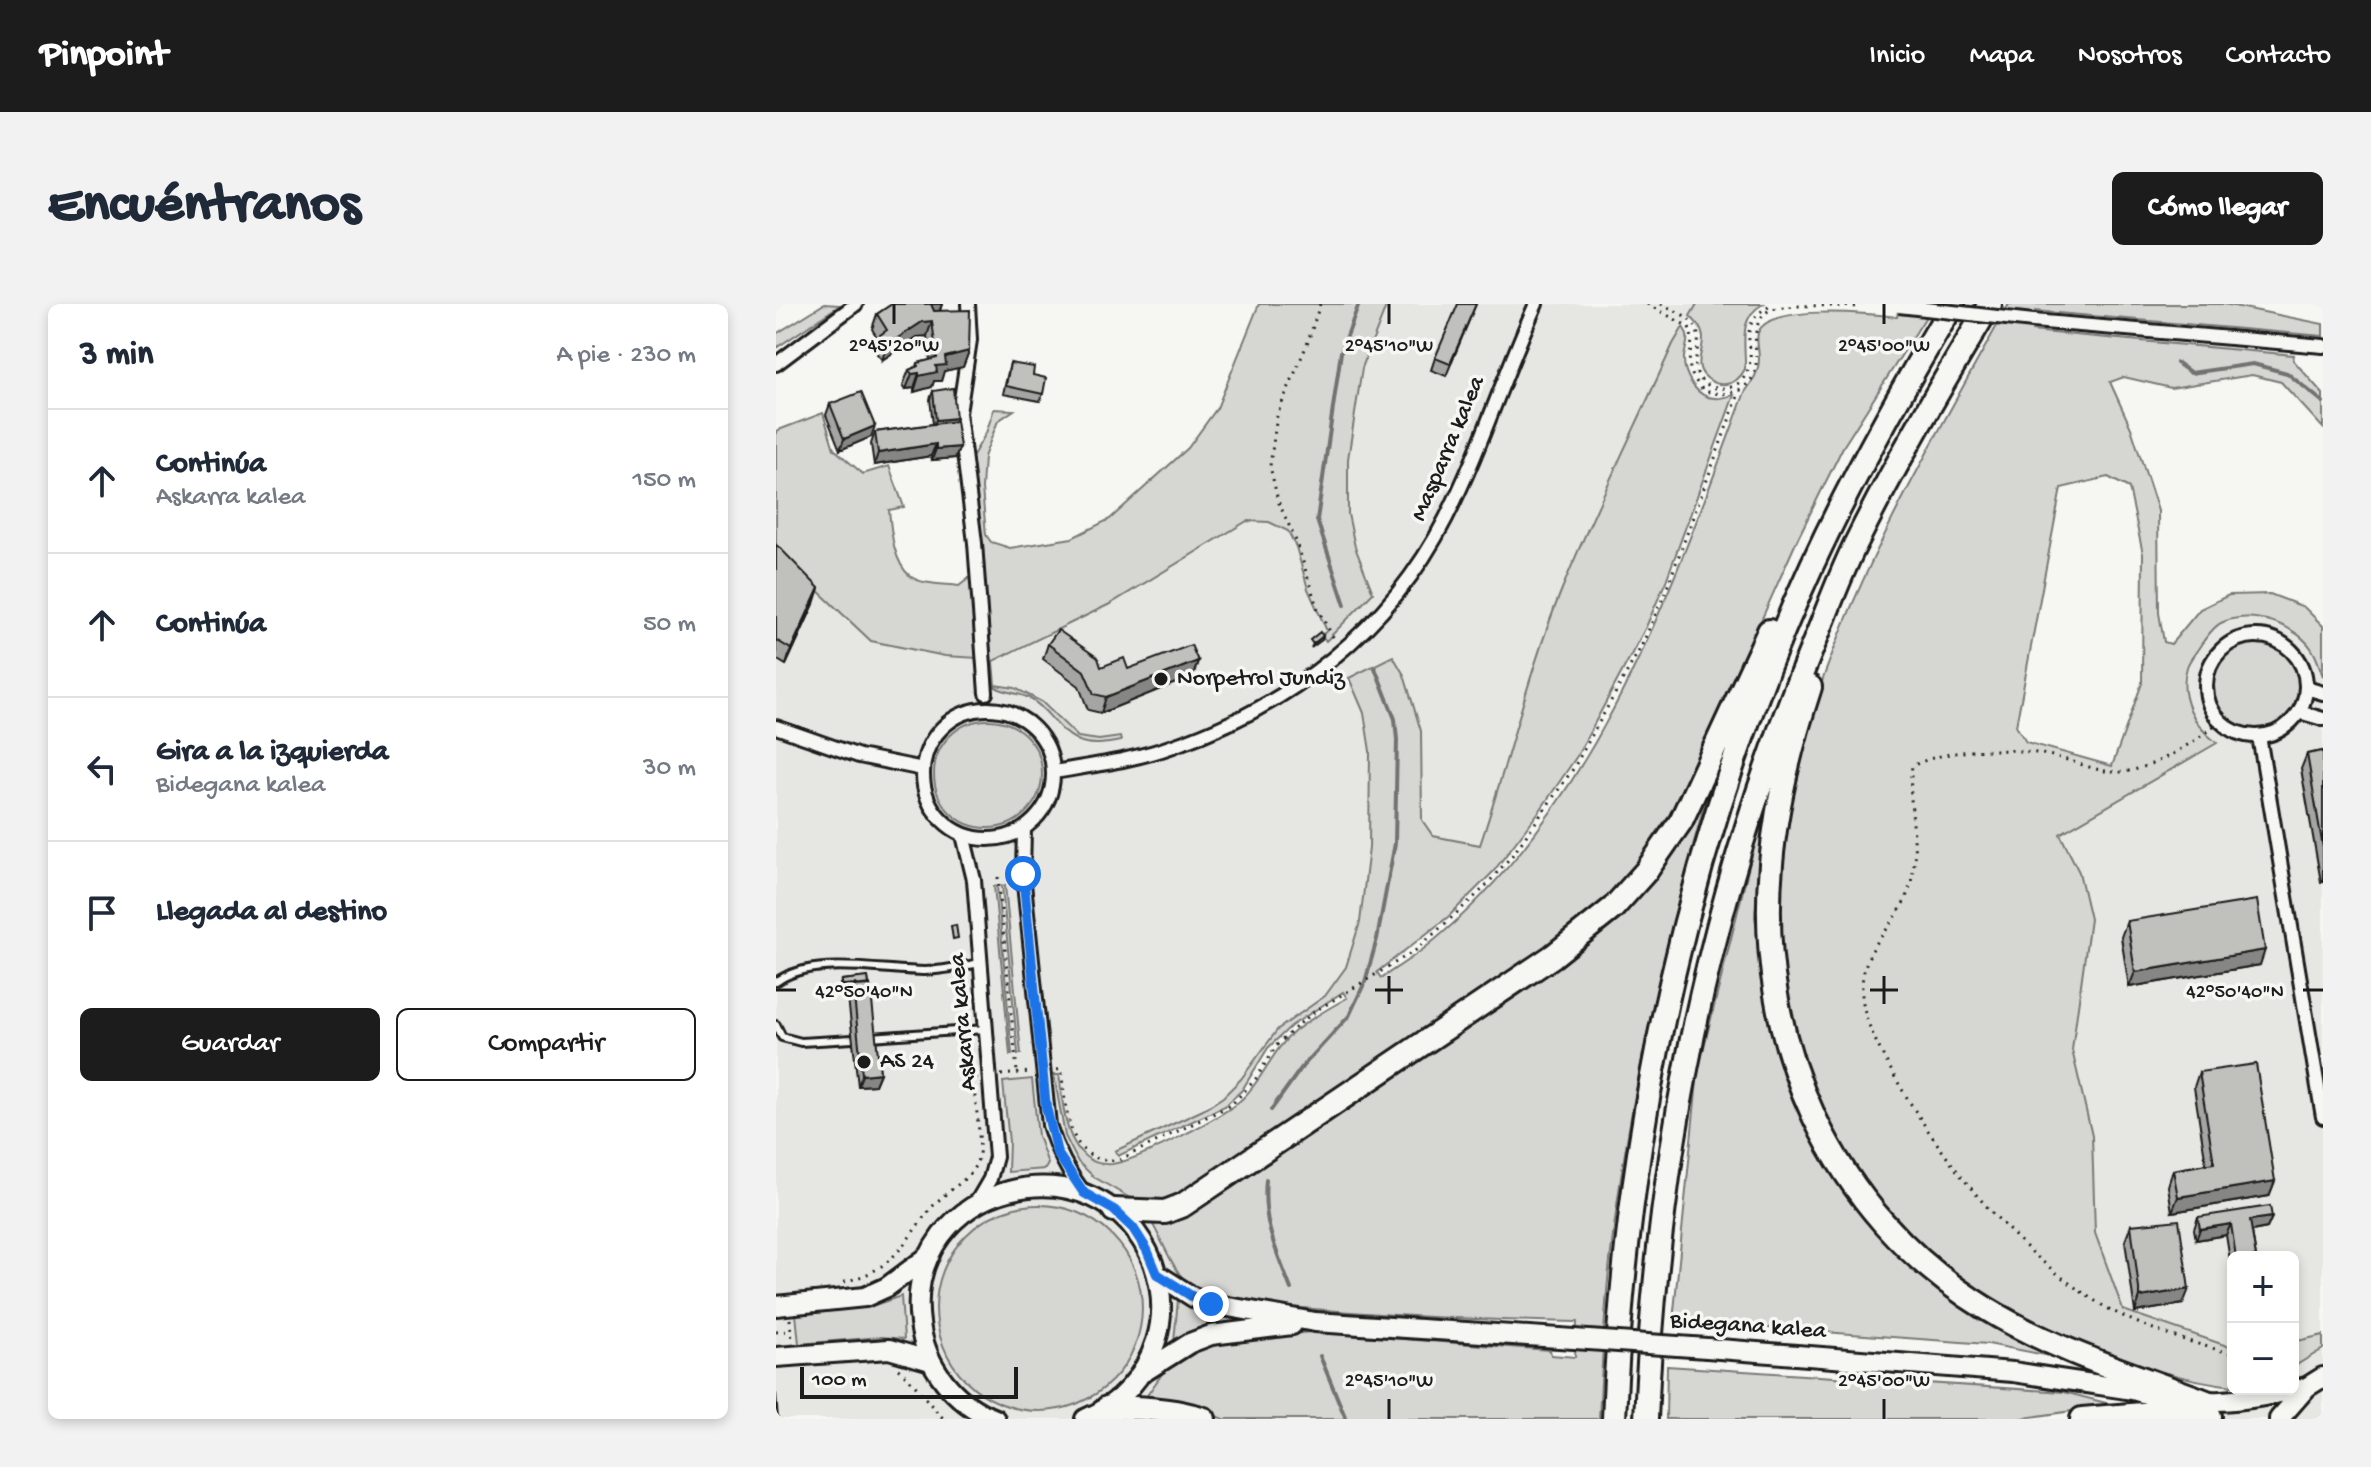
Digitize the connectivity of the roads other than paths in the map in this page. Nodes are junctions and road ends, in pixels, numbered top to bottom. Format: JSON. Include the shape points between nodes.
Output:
{"nodes":[{"id":1,"x":856,"y":304,"type":"edge"},
{"id":2,"x":968,"y":304,"type":"edge"},
{"id":3,"x":1536,"y":304,"type":"edge"},
{"id":4,"x":1953,"y":304,"type":"edge"},
{"id":5,"x":1990,"y":304,"type":"edge"},
{"id":6,"x":1899,"y":306,"type":"dead end"},
{"id":7,"x":2323,"y":346,"type":"edge"},
{"id":8,"x":776,"y":364,"type":"edge"},
{"id":9,"x":1846,"y":495,"type":"junction"},
{"id":10,"x":1853,"y":550,"type":"junction"},
{"id":11,"x":2306,"y":688,"type":"junction"},
{"id":12,"x":986,"y":693,"type":"dead end"},
{"id":13,"x":2323,"y":693,"type":"edge"},
{"id":14,"x":2299,"y":712,"type":"junction"},
{"id":15,"x":2323,"y":719,"type":"edge"},
{"id":16,"x":776,"y":727,"type":"edge"},
{"id":17,"x":2259,"y":736,"type":"junction"},
{"id":18,"x":923,"y":769,"type":"junction"},
{"id":19,"x":1054,"y":772,"type":"junction"},
{"id":20,"x":1024,"y":829,"type":"junction"},
{"id":21,"x":963,"y":835,"type":"junction"},
{"id":22,"x":981,"y":963,"type":"junction"},
{"id":23,"x":776,"y":982,"type":"edge"},
{"id":24,"x":776,"y":1025,"type":"edge"},
{"id":25,"x":987,"y":1029,"type":"junction"},
{"id":26,"x":870,"y":1037,"type":"edge"},
{"id":27,"x":853,"y":1039,"type":"dead end"},
{"id":28,"x":2323,"y":1117,"type":"edge"},
{"id":29,"x":1084,"y":1193,"type":"junction"},
{"id":30,"x":976,"y":1203,"type":"junction"},
{"id":31,"x":1114,"y":1210,"type":"junction"},
{"id":32,"x":930,"y":1255,"type":"junction"},
{"id":33,"x":1157,"y":1274,"type":"junction"},
{"id":34,"x":776,"y":1306,"type":"edge"},
{"id":35,"x":1315,"y":1322,"type":"junction"},
{"id":36,"x":776,"y":1357,"type":"edge"},
{"id":37,"x":931,"y":1361,"type":"junction"},
{"id":38,"x":1140,"y":1375,"type":"junction"},
{"id":39,"x":2315,"y":1382,"type":"edge"},
{"id":40,"x":1178,"y":1411,"type":"junction"},
{"id":41,"x":2210,"y":1412,"type":"edge"},
{"id":42,"x":1103,"y":1413,"type":"edge"},
{"id":43,"x":991,"y":1418,"type":"edge"},
{"id":44,"x":1085,"y":1419,"type":"edge"},
{"id":45,"x":1146,"y":1419,"type":"edge"},
{"id":46,"x":1204,"y":1419,"type":"edge"},
{"id":47,"x":1614,"y":1419,"type":"edge"},
{"id":48,"x":1646,"y":1419,"type":"edge"},
{"id":49,"x":2082,"y":1419,"type":"edge"},
{"id":50,"x":2279,"y":1419,"type":"edge"}],
"edges":[{"from":1,"to":8,"type":"street"},
{"from":2,"to":12,"type":"street","via":[[970,340],[959,413]]},
{"from":3,"to":19,"type":"street","name":"Masparra kalea","via":[[1445,520],[1421,562],[1367,628],[1312,676],[1245,716],[1173,746]]},
{"from":4,"to":9,"type":"highway"},
{"from":5,"to":10,"type":"highway","via":[[1922,417]]},
{"from":6,"to":7,"type":"street","bridge":true},
{"from":9,"to":31,"type":"highway","via":[[1801,563],[1681,821],[1613,908],[1553,956],[1183,1205],[1165,1212]]},
{"from":9,"to":47,"type":"highway","via":[[1754,706],[1674,967],[1629,1219]]},
{"from":10,"to":41,"type":"highway","via":[[1796,731],[1771,865],[1773,981],[1782,1034],[1800,1089],[1857,1189],[1911,1252],[1955,1287],[2040,1337]]},
{"from":10,"to":48,"type":"highway","via":[[1759,785],[1702,987],[1662,1214]]},
{"from":11,"to":13,"type":"street"},
{"from":11,"to":14,"type":"street"},
{"from":11,"to":17,"type":"street","via":[[2300,665],[2285,646],[2263,638],[2239,639],[2214,658],[2205,689],[2209,704],[2229,729]]},
{"from":14,"to":15,"type":"street"},
{"from":14,"to":17,"type":"street","via":[[2282,729]]},
{"from":16,"to":18,"type":"street","via":[[859,756]]},
{"from":17,"to":28,"type":"street"},
{"from":18,"to":19,"type":"street","via":[[927,750],[952,719],[990,708],[1027,721],[1041,735]]},
{"from":18,"to":21,"type":"street","via":[[932,808]]},
{"from":19,"to":20,"type":"street","via":[[1047,804]]},
{"from":20,"to":21,"type":"street","via":[[994,840]]},
{"from":20,"to":29,"type":"street","via":[[1023,874],[1049,1125],[1057,1153]]},
{"from":21,"to":22,"type":"street","name":"Askarra kalea","via":[[974,880]]},
{"from":22,"to":23,"type":"lane","via":[[925,971],[858,966],[803,970]]},
{"from":22,"to":25,"type":"street","name":"Askarra kalea"},
{"from":24,"to":27,"type":"lane","via":[[782,1037],[801,1042]]},
{"from":25,"to":26,"type":"lane"},
{"from":25,"to":30,"type":"street","name":"Askarra kalea","via":[[996,1157]]},
{"from":29,"to":30,"type":"street","via":[[1029,1186]]},
{"from":29,"to":31,"type":"street"},
{"from":30,"to":32,"type":"street","via":[[942,1234]]},
{"from":31,"to":33,"type":"street","via":[[1140,1239]]},
{"from":32,"to":34,"type":"street","via":[[865,1297]]},
{"from":32,"to":37,"type":"street","via":[[918,1308]]},
{"from":33,"to":35,"type":"street","name":"Bidegana kalea","via":[[1211,1304]]},
{"from":33,"to":38,"type":"street","via":[[1158,1337]]},
{"from":35,"to":38,"type":"street","name":"Bidegana kalea","via":[[1211,1335]]},
{"from":35,"to":41,"type":"street","name":"Bidegana kalea","bridge":true,"via":[[2013,1372],[2121,1388]]},
{"from":36,"to":37,"type":"street","via":[[889,1349]]},
{"from":37,"to":43,"type":"street","via":[[955,1394]]},
{"from":38,"to":42,"type":"street"},
{"from":39,"to":41,"type":"street","name":"Bidegana kalea"},
{"from":39,"to":50,"type":"street"},
{"from":40,"to":42,"type":"highway"},
{"from":40,"to":45,"type":"highway"},
{"from":40,"to":46,"type":"highway"},
{"from":41,"to":49,"type":"highway"},
{"from":42,"to":44,"type":"street"}]}
